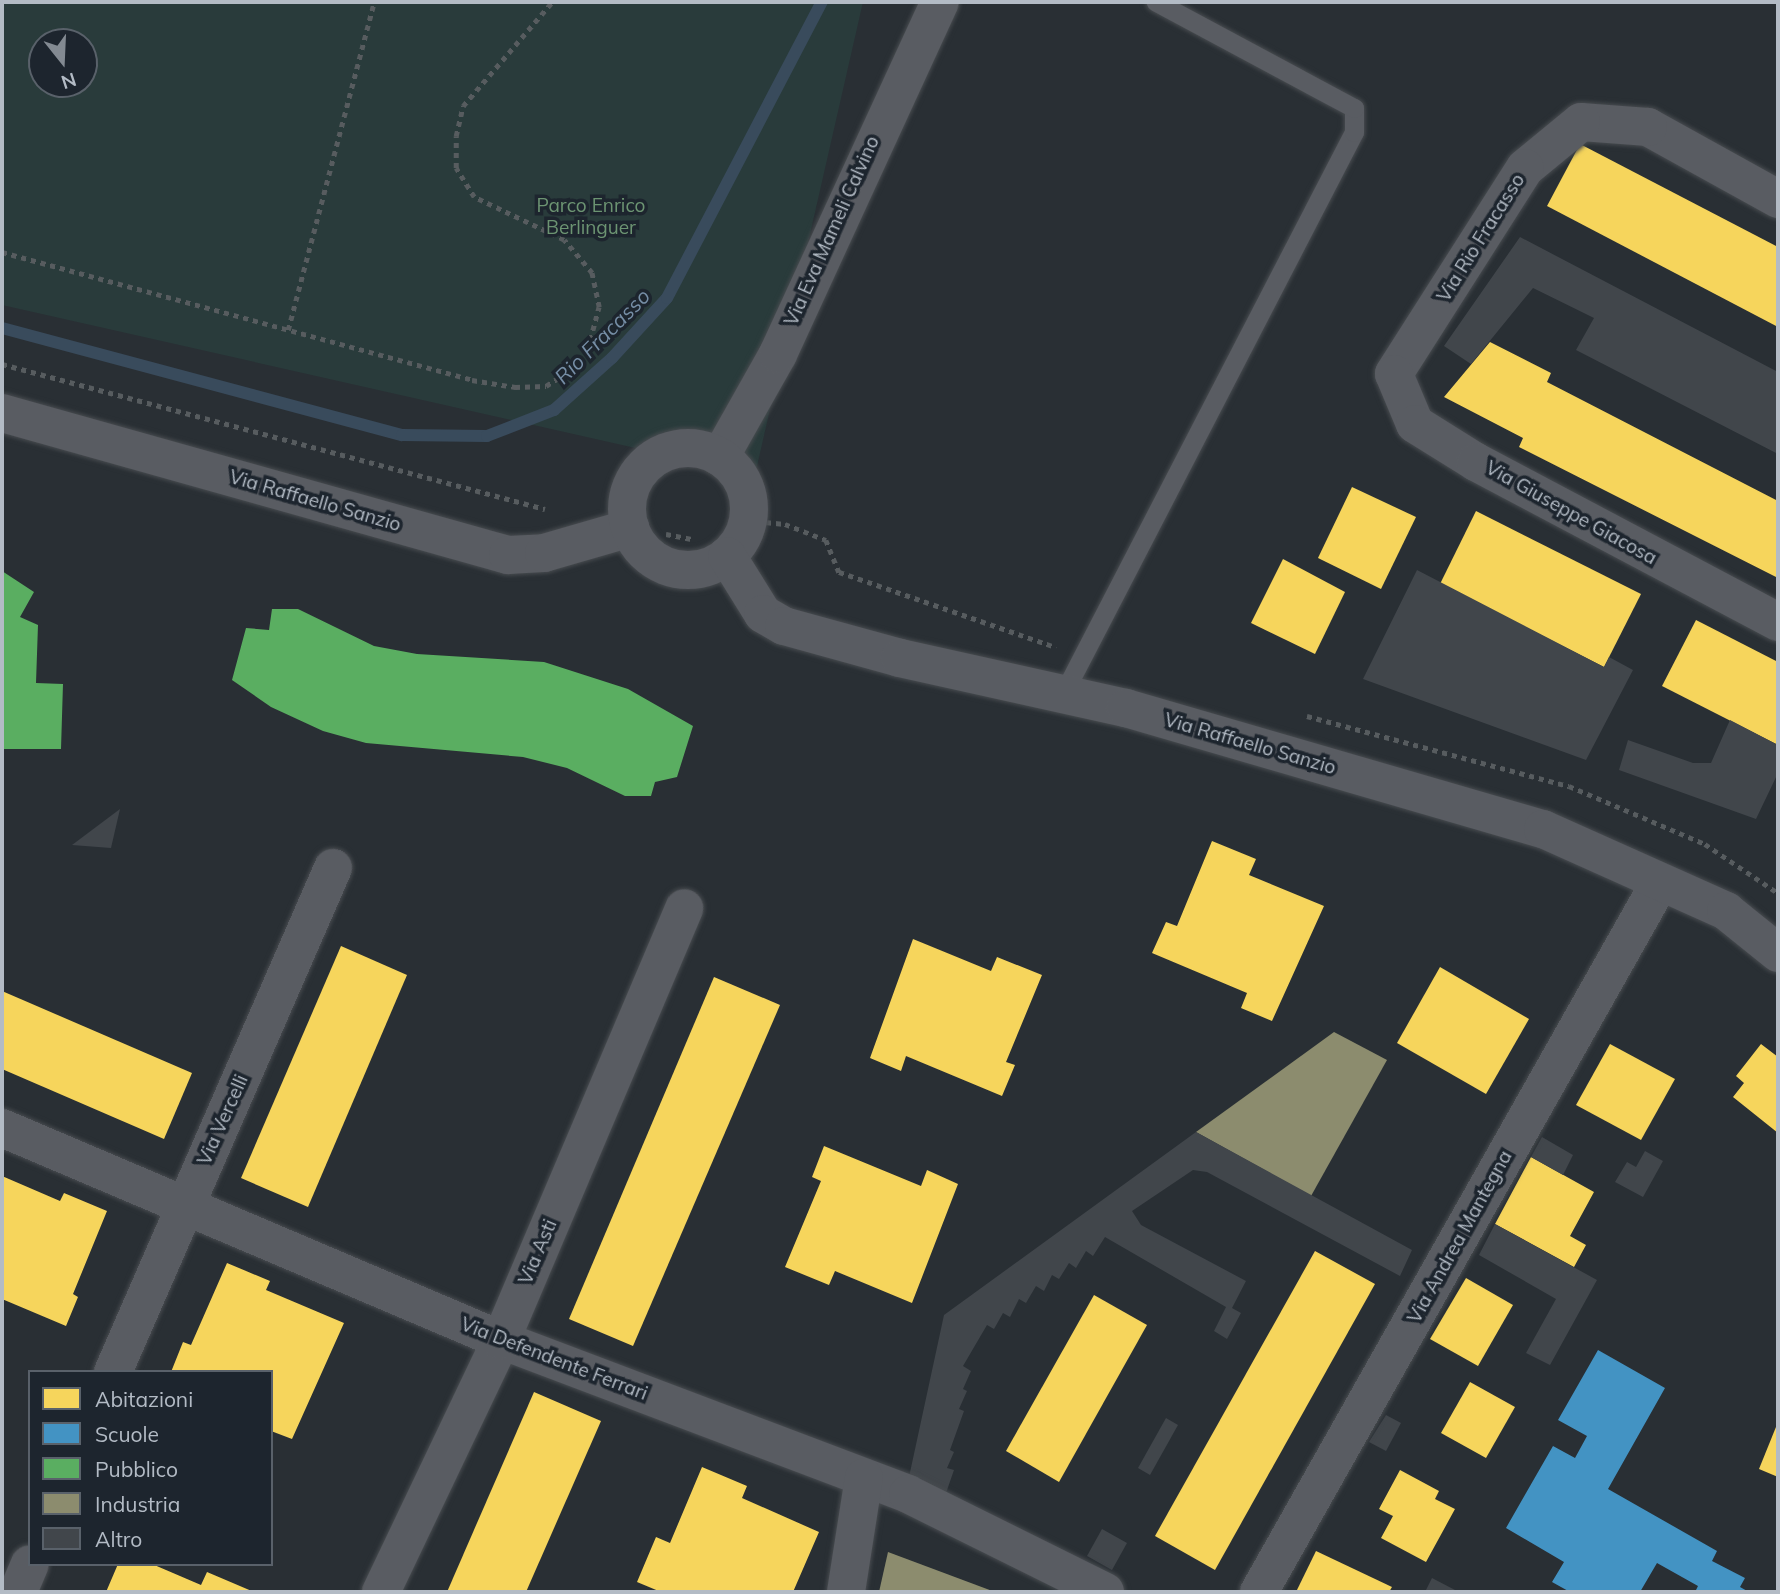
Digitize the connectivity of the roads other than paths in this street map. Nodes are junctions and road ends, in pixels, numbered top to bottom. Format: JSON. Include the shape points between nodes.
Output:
{"nodes":[{"id":1,"x":940,"y":2,"type":"edge"},
{"id":2,"x":1156,"y":2,"type":"edge"},
{"id":3,"x":1778,"y":198,"type":"edge"},
{"id":4,"x":1394,"y":374,"type":"joint"},
{"id":5,"x":2,"y":413,"type":"edge"},
{"id":6,"x":720,"y":457,"type":"junction"},
{"id":7,"x":642,"y":530,"type":"junction"},
{"id":8,"x":722,"y":537,"type":"junction"},
{"id":9,"x":1778,"y":622,"type":"edge"},
{"id":10,"x":1063,"y":694,"type":"junction"},
{"id":11,"x":332,"y":867,"type":"dead end"},
{"id":12,"x":1661,"y":882,"type":"junction"},
{"id":13,"x":684,"y":908,"type":"dead end"},
{"id":14,"x":1778,"y":953,"type":"edge"},
{"id":15,"x":2,"y":1128,"type":"edge"},
{"id":16,"x":184,"y":1207,"type":"junction"},
{"id":17,"x":500,"y":1340,"type":"junction"},
{"id":18,"x":114,"y":1370,"type":"edge"},
{"id":19,"x":864,"y":1477,"type":"junction"},
{"id":20,"x":29,"y":1566,"type":"edge"},
{"id":21,"x":18,"y":1592,"type":"edge"},
{"id":22,"x":381,"y":1592,"type":"edge"},
{"id":23,"x":846,"y":1592,"type":"edge"},
{"id":24,"x":1105,"y":1592,"type":"edge"},
{"id":25,"x":1259,"y":1592,"type":"edge"}],
"edges":[{"from":1,"to":6,"type":"street","name":"Via Eva Mameli Calvino","via":[[778,354]]},
{"from":2,"to":10,"type":"lane","via":[[1354,108],[1354,132]]},
{"from":3,"to":4,"type":"street","name":"Via Rio Fracasso","via":[[1648,127],[1581,122],[1525,168]]},
{"from":4,"to":9,"type":"street","name":"Via Giuseppe Giacosa","via":[[1415,424],[1535,494]]},
{"from":5,"to":7,"type":"street","name":"Via Raffaello Sanzio","via":[[509,555],[544,553]]},
{"from":6,"to":7,"type":"street","via":[[684,448],[650,461],[629,491]]},
{"from":6,"to":8,"type":"street","via":[[745,485],[749,505],[748,523]]},
{"from":7,"to":8,"type":"street","via":[[653,559],[671,568],[691,570]]},
{"from":8,"to":10,"type":"street","name":"Via Raffaello Sanzio","via":[[764,614],[784,626],[900,658]]},
{"from":10,"to":12,"type":"street","name":"Via Raffaello Sanzio","via":[[1126,708],[1543,829]]},
{"from":11,"to":16,"type":"street","name":"Via Vercelli"},
{"from":12,"to":14,"type":"street","name":"Via Raffaello Sanzio","via":[[1726,911]]},
{"from":12,"to":25,"type":"street","name":"Via Andrea Mantegna"},
{"from":13,"to":17,"type":"street","name":"Via Asti"},
{"from":15,"to":16,"type":"street","name":"Via Defendente Ferrari"},
{"from":16,"to":17,"type":"street","name":"Via Defendente Ferrari"},
{"from":16,"to":18,"type":"street","name":"Via Vercelli"},
{"from":17,"to":19,"type":"street","name":"Via Defendente Ferrari"},
{"from":17,"to":22,"type":"street","name":"Via Asti"},
{"from":19,"to":23,"type":"street"},
{"from":19,"to":24,"type":"street","name":"Via Defendente Ferrari","via":[[908,1494]]},
{"from":20,"to":21,"type":"street"}]}
